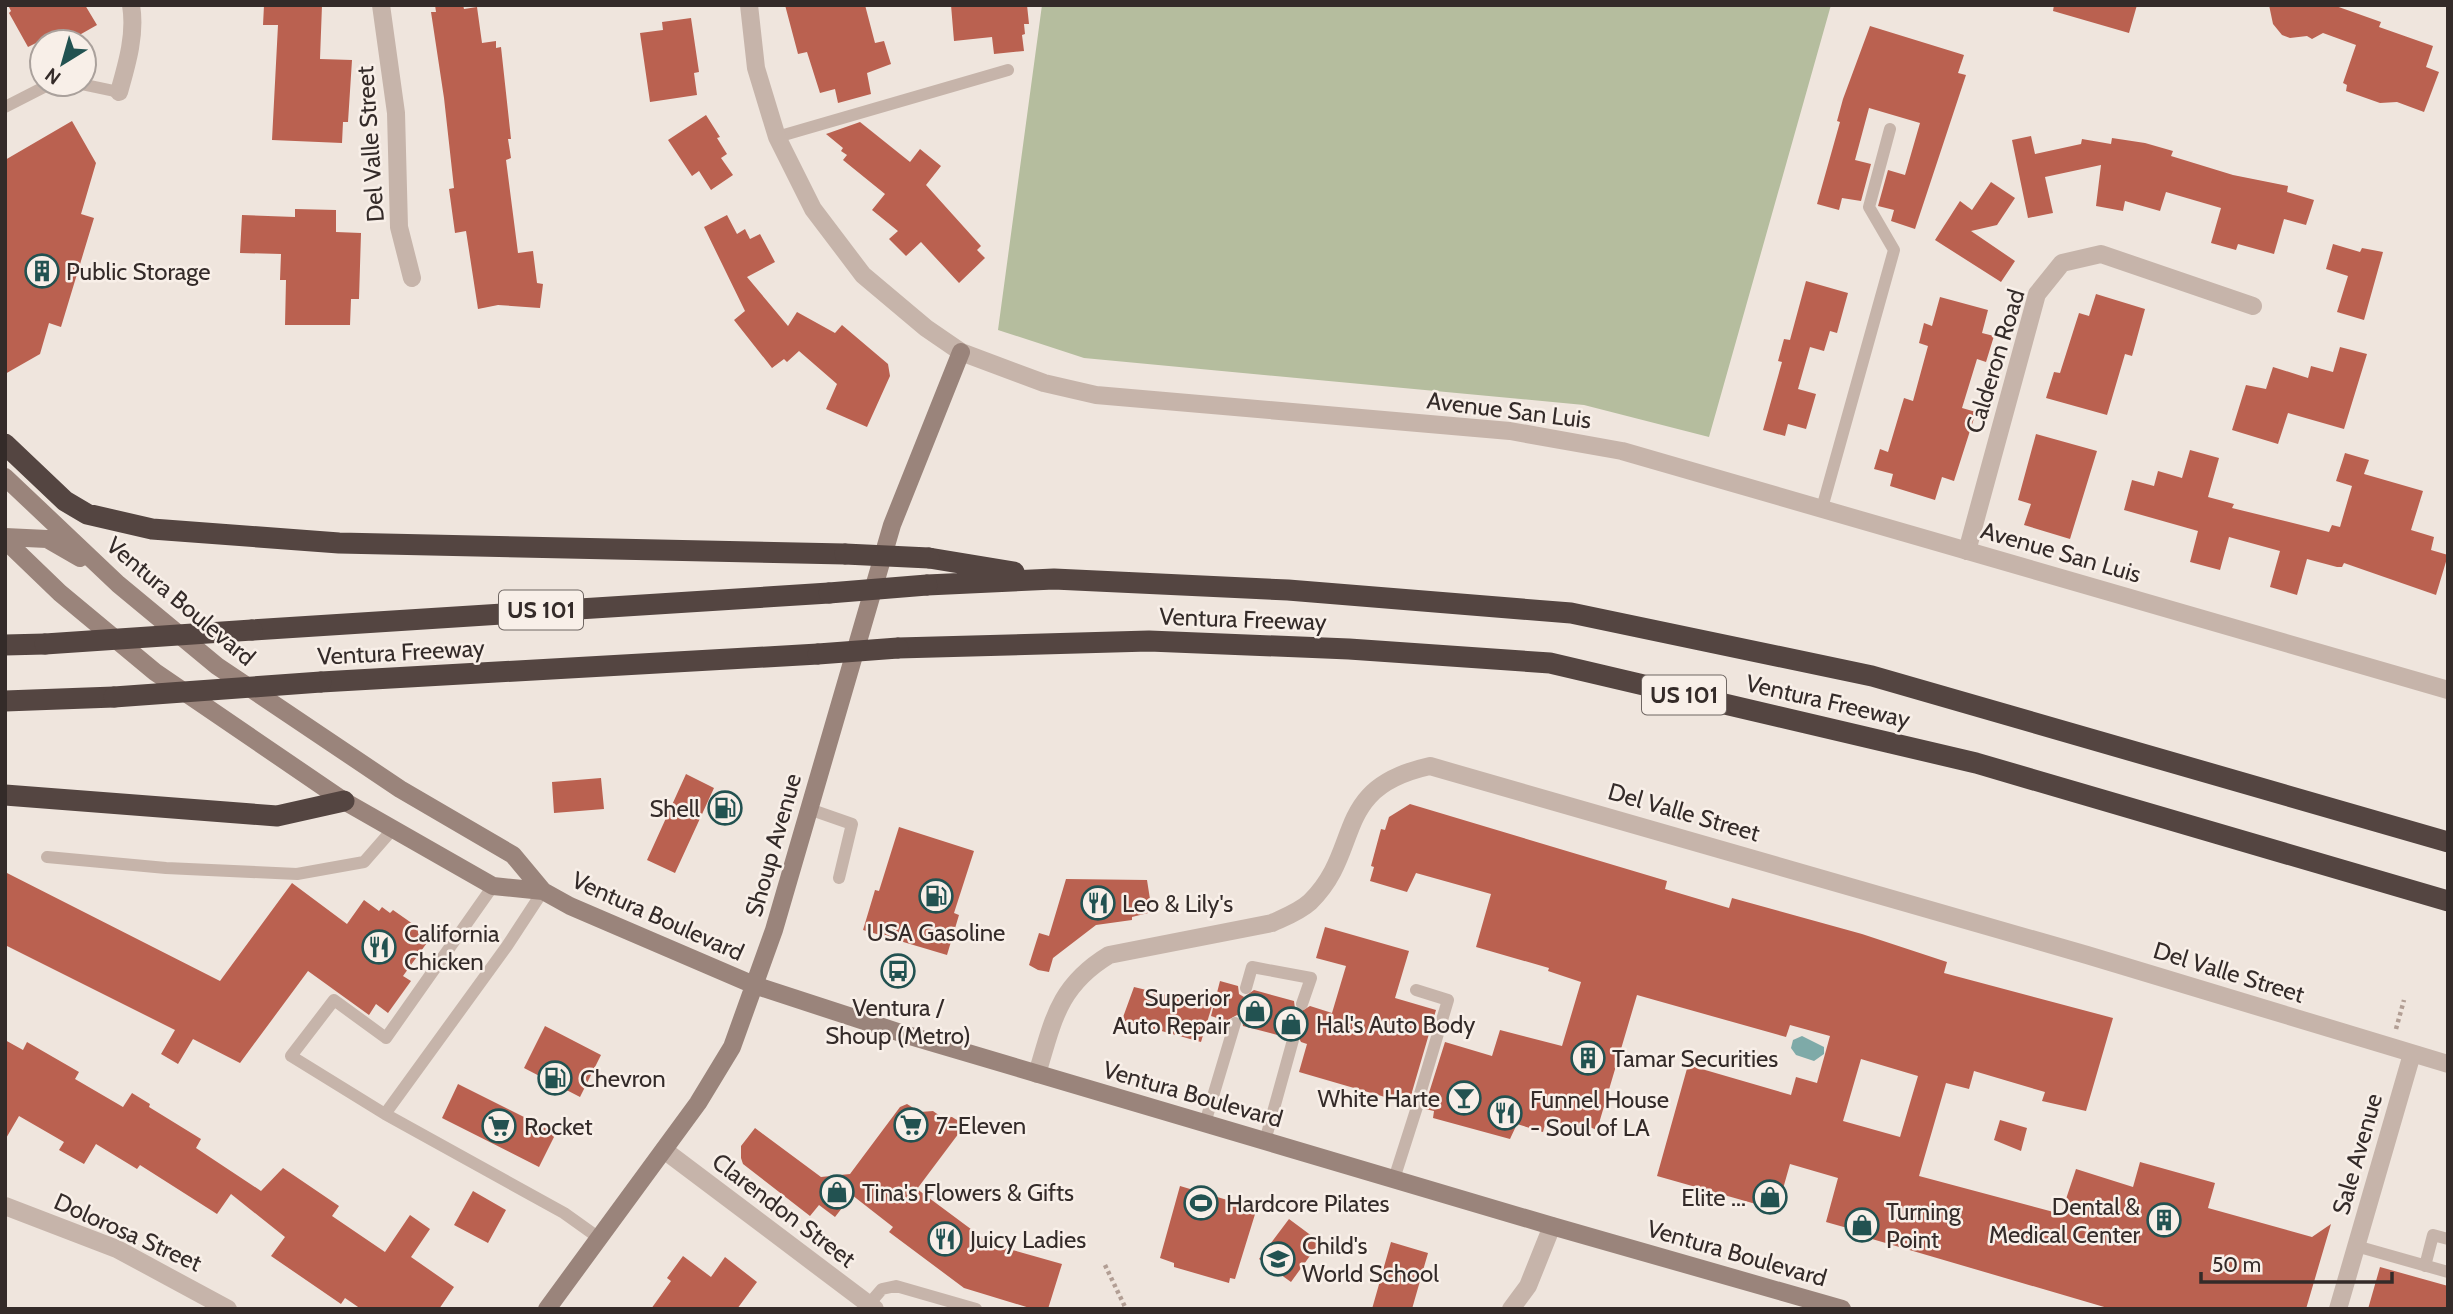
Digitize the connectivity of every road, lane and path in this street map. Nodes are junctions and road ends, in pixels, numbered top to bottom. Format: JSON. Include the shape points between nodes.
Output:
{"nodes":[{"id":1,"x":131,"y":5,"type":"edge"},
{"id":2,"x":381,"y":5,"type":"edge"},
{"id":3,"x":749,"y":5,"type":"edge"},
{"id":4,"x":1008,"y":70,"type":"dead end"},
{"id":5,"x":98,"y":88,"type":"edge"},
{"id":6,"x":119,"y":92,"type":"joint"},
{"id":7,"x":28,"y":95,"type":"edge"},
{"id":8,"x":5,"y":107,"type":"edge"},
{"id":9,"x":1891,"y":129,"type":"dead end"},
{"id":10,"x":777,"y":137,"type":"junction"},
{"id":11,"x":412,"y":278,"type":"dead end"},
{"id":12,"x":2253,"y":306,"type":"dead end"},
{"id":13,"x":961,"y":352,"type":"junction"},
{"id":14,"x":5,"y":444,"type":"edge"},
{"id":15,"x":5,"y":477,"type":"edge"},
{"id":16,"x":1822,"y":508,"type":"junction"},
{"id":17,"x":5,"y":539,"type":"edge"},
{"id":18,"x":1967,"y":551,"type":"junction"},
{"id":19,"x":1054,"y":579,"type":"junction"},
{"id":20,"x":118,"y":584,"type":"junction"},
{"id":21,"x":5,"y":645,"type":"edge"},
{"id":22,"x":2448,"y":690,"type":"edge"},
{"id":23,"x":5,"y":701,"type":"edge"},
{"id":24,"x":5,"y":795,"type":"edge"},
{"id":25,"x":344,"y":801,"type":"junction"},
{"id":26,"x":809,"y":809,"type":"junction"},
{"id":27,"x":392,"y":830,"type":"junction"},
{"id":28,"x":2448,"y":842,"type":"edge"},
{"id":29,"x":47,"y":856,"type":"dead end"},
{"id":30,"x":839,"y":878,"type":"dead end"},
{"id":31,"x":493,"y":886,"type":"junction"},
{"id":32,"x":543,"y":891,"type":"junction"},
{"id":33,"x":2448,"y":901,"type":"edge"},
{"id":34,"x":754,"y":985,"type":"junction"},
{"id":35,"x":1246,"y":988,"type":"dead end"},
{"id":36,"x":1416,"y":990,"type":"dead end"},
{"id":37,"x":2404,"y":1000,"type":"dead end"},
{"id":38,"x":1303,"y":1004,"type":"dead end"},
{"id":39,"x":1235,"y":1023,"type":"dead end"},
{"id":40,"x":2396,"y":1031,"type":"dead end"},
{"id":41,"x":1293,"y":1040,"type":"dead end"},
{"id":42,"x":2412,"y":1054,"type":"junction"},
{"id":43,"x":2448,"y":1064,"type":"edge"},
{"id":44,"x":1037,"y":1074,"type":"junction"},
{"id":45,"x":385,"y":1114,"type":"junction"},
{"id":46,"x":1205,"y":1123,"type":"junction"},
{"id":47,"x":1265,"y":1141,"type":"junction"},
{"id":48,"x":664,"y":1150,"type":"junction"},
{"id":49,"x":1394,"y":1179,"type":"junction"},
{"id":50,"x":5,"y":1206,"type":"edge"},
{"id":51,"x":1552,"y":1227,"type":"junction"},
{"id":52,"x":599,"y":1238,"type":"junction"},
{"id":53,"x":2448,"y":1239,"type":"edge"},
{"id":54,"x":2356,"y":1246,"type":"junction"},
{"id":55,"x":1105,"y":1265,"type":"dead end"},
{"id":56,"x":2425,"y":1266,"type":"junction"},
{"id":57,"x":2448,"y":1272,"type":"edge"},
{"id":58,"x":872,"y":1306,"type":"edge"},
{"id":59,"x":228,"y":1309,"type":"edge"},
{"id":60,"x":547,"y":1309,"type":"edge"},
{"id":61,"x":976,"y":1309,"type":"edge"},
{"id":62,"x":1126,"y":1309,"type":"edge"},
{"id":63,"x":1511,"y":1309,"type":"edge"},
{"id":64,"x":1842,"y":1309,"type":"edge"},
{"id":65,"x":2338,"y":1309,"type":"edge"}],
"edges":[{"from":1,"to":6,"type":"street","via":[[133,20]]},
{"from":2,"to":11,"type":"street","name":"Del Valle Street","via":[[397,113],[399,227]]},
{"from":3,"to":10,"type":"street","name":"Avenue San Luis","via":[[756,68]]},
{"from":4,"to":10,"type":"lane"},
{"from":5,"to":6,"type":"lane"},
{"from":7,"to":8,"type":"lane"},
{"from":9,"to":16,"type":"lane","via":[[1869,207],[1894,250]]},
{"from":10,"to":13,"type":"street","name":"Avenue San Luis","via":[[813,209],[863,275]]},
{"from":12,"to":18,"type":"street","name":"Calderon Road","via":[[2101,254],[2062,263],[2036,294]]},
{"from":13,"to":16,"type":"street","name":"Avenue San Luis","via":[[1044,383],[1096,395],[1510,431],[1622,451]]},
{"from":13,"to":26,"type":"main road","name":"Shoup Avenue","via":[[892,525]]},
{"from":14,"to":19,"type":"highway","bridge":true,"via":[[65,501],[87,514],[152,529],[339,543],[929,558]]},
{"from":15,"to":20,"type":"main road","name":"Ventura Boulevard"},
{"from":16,"to":18,"type":"street","name":"Avenue San Luis"},
{"from":17,"to":20,"type":"main road","via":[[47,539]]},
{"from":17,"to":25,"type":"main road","name":"Ventura Boulevard","via":[[60,593],[155,672]]},
{"from":18,"to":22,"type":"street","name":"Avenue San Luis"},
{"from":19,"to":21,"type":"highway","name":"Ventura Freeway","number":"US 101","bridge":true},
{"from":19,"to":28,"type":"highway","name":"Ventura Freeway","number":"US 101","via":[[1288,590],[1571,613],[1872,676]]},
{"from":20,"to":32,"type":"main road","name":"Ventura Boulevard","via":[[228,674],[390,783],[513,855]]},
{"from":23,"to":33,"type":"highway","name":"Ventura Freeway","number":"US 101","bridge":true,"via":[[898,648],[1149,641],[1550,663],[1976,763]]},
{"from":24,"to":25,"type":"highway","via":[[278,816]]},
{"from":25,"to":27,"type":"main road","name":"Ventura Boulevard"},
{"from":26,"to":30,"type":"lane","via":[[852,824]]},
{"from":26,"to":34,"type":"main road","name":"Shoup Avenue"},
{"from":27,"to":29,"type":"lane","via":[[363,862],[297,874]]},
{"from":27,"to":31,"type":"main road","name":"Ventura Boulevard"},
{"from":31,"to":32,"type":"main road","name":"Ventura Boulevard"},
{"from":31,"to":45,"type":"lane","via":[[386,1038],[334,1000],[291,1056]]},
{"from":32,"to":34,"type":"main road","name":"Ventura Boulevard"},
{"from":32,"to":45,"type":"lane"},
{"from":34,"to":44,"type":"main road","name":"Ventura Boulevard"},
{"from":34,"to":48,"type":"main road","name":"Shoup Avenue","via":[[732,1047]]},
{"from":35,"to":38,"type":"lane","via":[[1252,967],[1311,978]]},
{"from":36,"to":49,"type":"lane","via":[[1448,1000]]},
{"from":37,"to":40,"type":"path"},
{"from":39,"to":46,"type":"lane"},
{"from":41,"to":47,"type":"lane"},
{"from":42,"to":43,"type":"street","name":"Del Valle Street"},
{"from":42,"to":44,"type":"street","name":"Del Valle Street","via":[[2087,955],[1430,766],[1401,773],[1375,790],[1354,815],[1328,879],[1296,912],[1272,923],[1109,955],[1092,965],[1071,983],[1058,1005]]},
{"from":42,"to":54,"type":"street","name":"Sale Avenue"},
{"from":44,"to":46,"type":"main road","name":"Ventura Boulevard"},
{"from":45,"to":52,"type":"lane","via":[[564,1213]]},
{"from":46,"to":47,"type":"main road","name":"Ventura Boulevard"},
{"from":47,"to":49,"type":"main road","name":"Ventura Boulevard"},
{"from":48,"to":52,"type":"main road","name":"Shoup Avenue"},
{"from":48,"to":58,"type":"street","name":"Clarendon Street"},
{"from":49,"to":51,"type":"main road","name":"Ventura Boulevard"},
{"from":50,"to":59,"type":"street","name":"Dolorosa Street","via":[[117,1249]]},
{"from":51,"to":63,"type":"street","via":[[1528,1286]]},
{"from":51,"to":64,"type":"main road","name":"Ventura Boulevard"},
{"from":52,"to":60,"type":"main road","name":"Shoup Avenue"},
{"from":53,"to":56,"type":"lane","via":[[2433,1235]]},
{"from":54,"to":56,"type":"lane"},
{"from":54,"to":65,"type":"street","name":"Sale Avenue"},
{"from":55,"to":62,"type":"path"},
{"from":56,"to":57,"type":"lane"},
{"from":58,"to":61,"type":"lane","via":[[882,1289],[896,1286]]}]}
